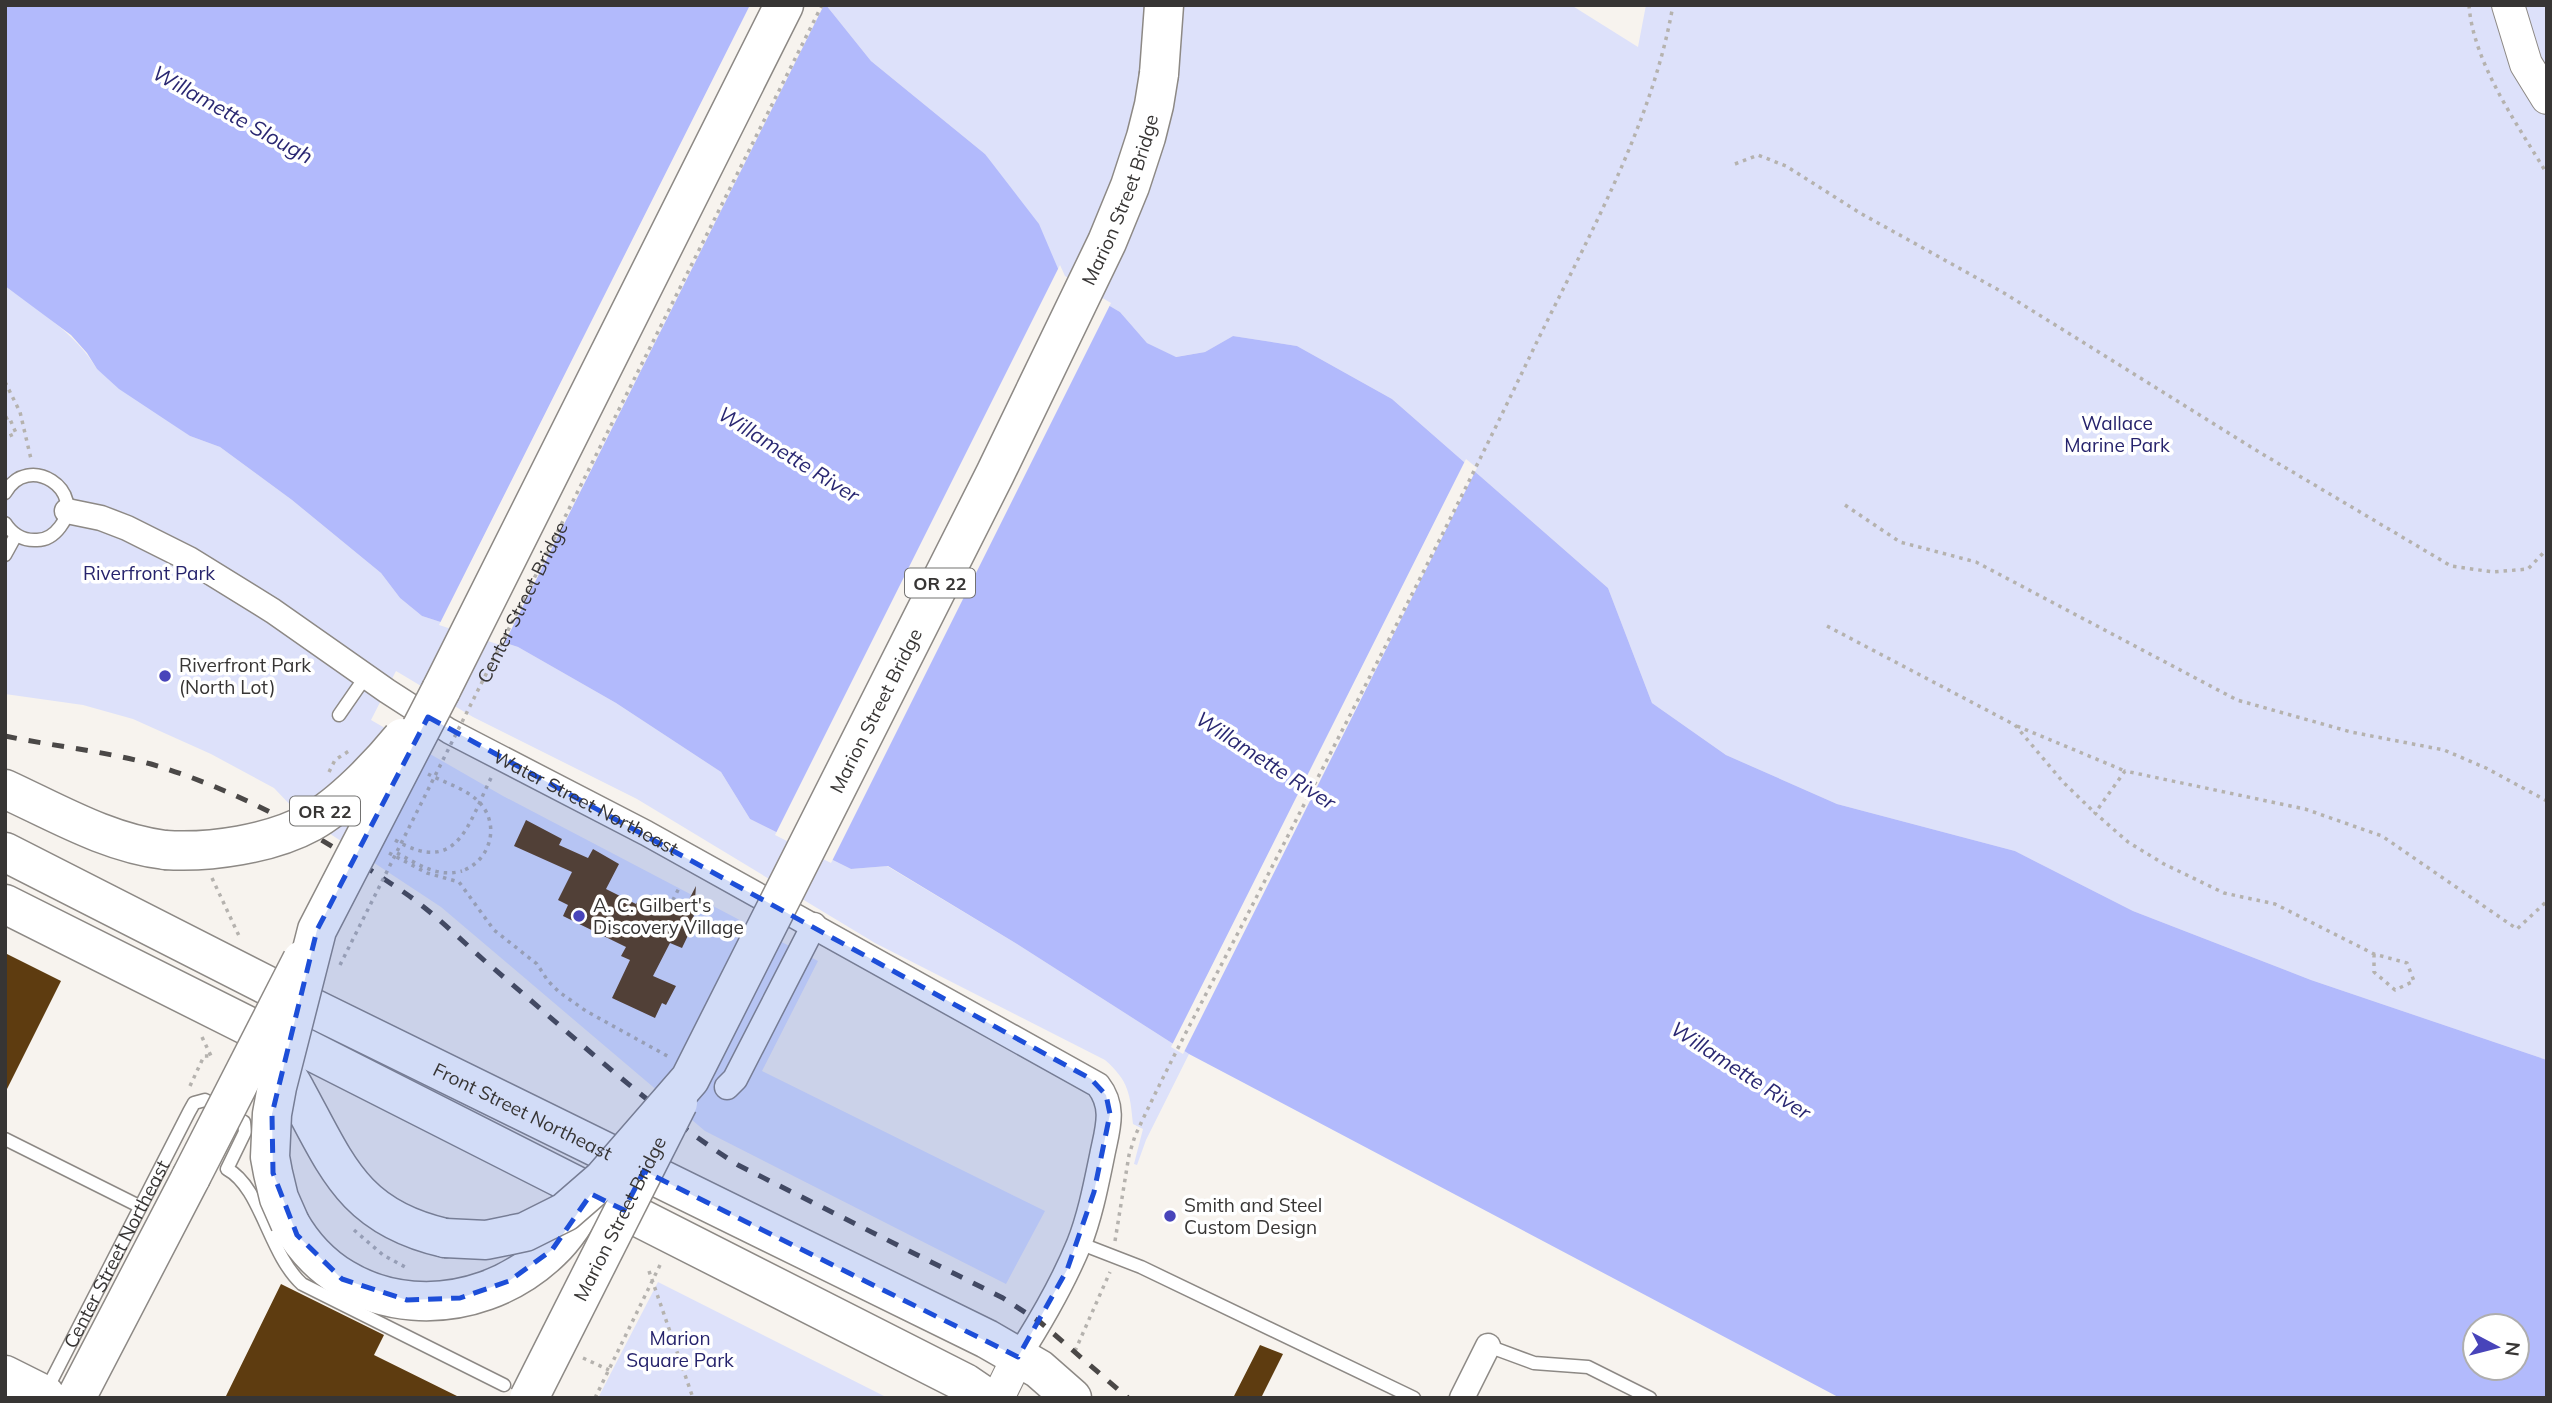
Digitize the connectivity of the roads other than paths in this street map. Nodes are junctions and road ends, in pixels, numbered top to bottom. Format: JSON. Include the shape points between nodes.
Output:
{"nodes":[{"id":1,"x":784,"y":5,"type":"edge"},
{"id":2,"x":1164,"y":5,"type":"edge"},
{"id":3,"x":2508,"y":5,"type":"edge"},
{"id":4,"x":2547,"y":98,"type":"edge"},
{"id":5,"x":5,"y":493,"type":"edge"},
{"id":6,"x":67,"y":512,"type":"junction"},
{"id":7,"x":5,"y":523,"type":"edge"},
{"id":8,"x":16,"y":535,"type":"junction"},
{"id":9,"x":5,"y":555,"type":"edge"},
{"id":10,"x":366,"y":676,"type":"junction"},
{"id":11,"x":441,"y":691,"type":"junction"},
{"id":12,"x":339,"y":715,"type":"dead end"},
{"id":13,"x":5,"y":789,"type":"edge"},
{"id":14,"x":5,"y":852,"type":"edge"},
{"id":15,"x":5,"y":904,"type":"edge"},
{"id":16,"x":814,"y":925,"type":"junction"},
{"id":17,"x":317,"y":930,"type":"junction"},
{"id":18,"x":252,"y":1028,"type":"junction"},
{"id":19,"x":684,"y":1070,"type":"junction"},
{"id":20,"x":727,"y":1087,"type":"dead end"},
{"id":21,"x":5,"y":1139,"type":"edge"},
{"id":22,"x":191,"y":1177,"type":"joint"},
{"id":23,"x":591,"y":1194,"type":"junction"},
{"id":24,"x":139,"y":1206,"type":"junction"},
{"id":25,"x":1079,"y":1243,"type":"junction"},
{"id":26,"x":1488,"y":1346,"type":"joint"},
{"id":27,"x":1018,"y":1357,"type":"junction"},
{"id":28,"x":5,"y":1375,"type":"edge"},
{"id":29,"x":516,"y":1391,"type":"edge"},
{"id":30,"x":60,"y":1396,"type":"edge"},
{"id":31,"x":987,"y":1398,"type":"edge"},
{"id":32,"x":998,"y":1398,"type":"edge"},
{"id":33,"x":1072,"y":1398,"type":"edge"},
{"id":34,"x":1414,"y":1398,"type":"edge"},
{"id":35,"x":1462,"y":1398,"type":"edge"},
{"id":36,"x":1650,"y":1398,"type":"edge"}],
"edges":[{"from":1,"to":11,"type":"main road","name":"Center Street Bridge","number":"OR 22"},
{"from":2,"to":19,"type":"main road","name":"Marion Street Bridge","number":"OR 22","bridge":true,"via":[[1154,105],[1130,186],[1107,242],[989,486]]},
{"from":3,"to":4,"type":"street","via":[[2526,64]]},
{"from":5,"to":6,"type":"lane","via":[[24,477],[45,476],[62,490]]},
{"from":6,"to":8,"type":"lane","via":[[48,538]]},
{"from":6,"to":10,"type":"street","name":"Water Street Northeast","via":[[127,528],[188,559]]},
{"from":7,"to":8,"type":"lane"},
{"from":8,"to":9,"type":"lane"},
{"from":10,"to":12,"type":"lane"},
{"from":10,"to":16,"type":"street","name":"Water Street Northeast","via":[[449,731]]},
{"from":11,"to":13,"type":"main road","number":"OR 22","bridge":true,"via":[[383,761],[312,822],[227,848],[140,847]]},
{"from":11,"to":17,"type":"main road","name":"Center Street Bridge","bridge":true},
{"from":14,"to":27,"type":"main road","name":"Front Street Northeast"},
{"from":15,"to":18,"type":"main road","number":"OR 22"},
{"from":16,"to":20,"type":"street"},
{"from":16,"to":25,"type":"street","name":"Water Street Northeast","via":[[1091,1079],[1106,1095],[1110,1114]]},
{"from":17,"to":22,"type":"main road","name":"Center Street Bridge","bridge":true},
{"from":17,"to":23,"type":"main road","bridge":true,"via":[[272,1114],[270,1157],[279,1198],[309,1251],[373,1293],[442,1300],[477,1294],[524,1272],[564,1237]]},
{"from":18,"to":19,"type":"main road","number":"OR 22","bridge":true,"via":[[296,1089],[349,1185],[393,1220],[445,1238],[486,1240],[525,1232],[565,1212],[603,1180]]},
{"from":18,"to":23,"type":"main road","via":[[295,1043]]},
{"from":19,"to":29,"type":"main road","name":"Marion Street Bridge","bridge":true},
{"from":21,"to":24,"type":"lane"},
{"from":22,"to":30,"type":"main road","name":"Center Street Northeast"},
{"from":23,"to":31,"type":"main road"},
{"from":24,"to":29,"type":"lane","name":"Center Street Northeast","via":[[189,1112],[199,1100],[210,1101],[244,1122],[245,1132],[227,1169],[244,1181],[292,1275]]},
{"from":24,"to":30,"type":"lane","name":"Center Street Northeast"},
{"from":25,"to":27,"type":"street"},
{"from":25,"to":34,"type":"lane","via":[[1141,1267]]},
{"from":26,"to":35,"type":"street"},
{"from":26,"to":36,"type":"lane","via":[[1534,1363],[1588,1367]]},
{"from":27,"to":32,"type":"street"},
{"from":27,"to":33,"type":"main road","name":"Front Street Northeast"},
{"from":28,"to":30,"type":"main road"}]}
